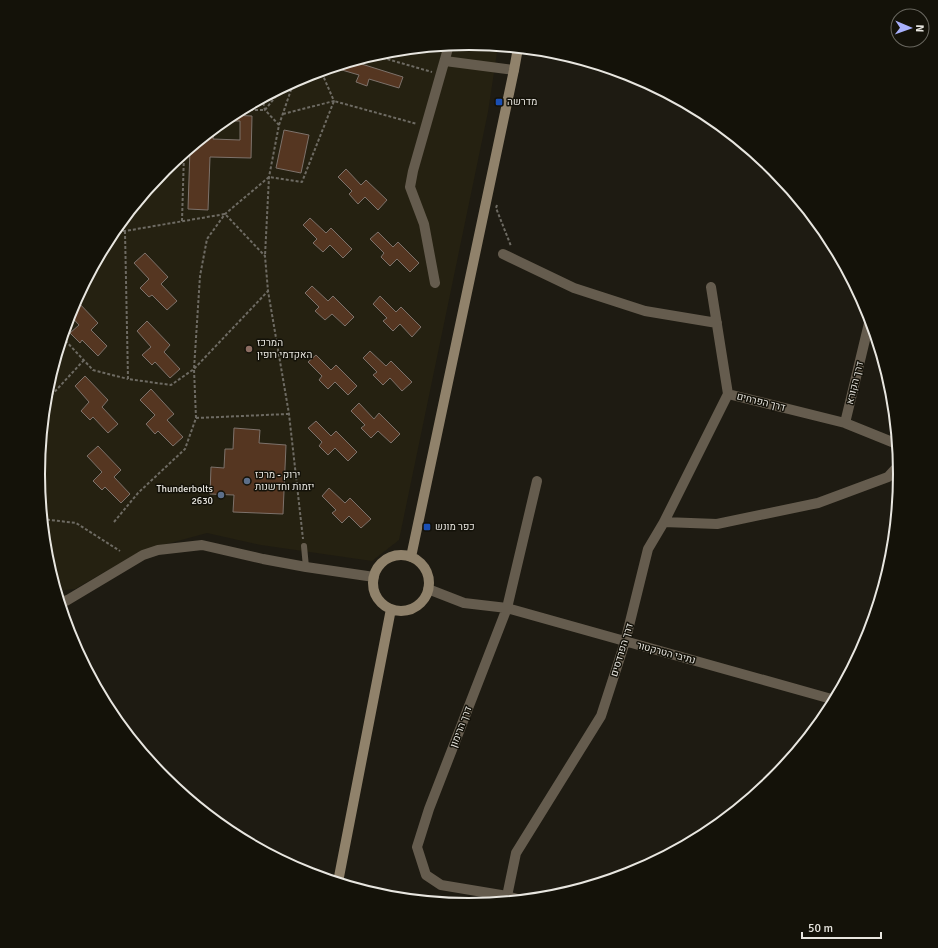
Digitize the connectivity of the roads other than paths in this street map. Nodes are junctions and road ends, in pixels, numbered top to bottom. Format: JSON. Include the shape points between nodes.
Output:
{"nodes":[{"id":1,"x":448,"y":51,"type":"edge"},
{"id":2,"x":517,"y":53,"type":"edge"},
{"id":3,"x":445,"y":61,"type":"junction"},
{"id":4,"x":514,"y":70,"type":"junction"},
{"id":5,"x":503,"y":254,"type":"dead end"},
{"id":6,"x":435,"y":283,"type":"dead end"},
{"id":7,"x":711,"y":287,"type":"dead end"},
{"id":8,"x":717,"y":323,"type":"junction"},
{"id":9,"x":867,"y":331,"type":"edge"},
{"id":10,"x":728,"y":394,"type":"junction"},
{"id":11,"x":846,"y":423,"type":"junction"},
{"id":12,"x":892,"y":442,"type":"edge"},
{"id":13,"x":893,"y":472,"type":"edge"},
{"id":14,"x":537,"y":481,"type":"dead end"},
{"id":15,"x":664,"y":522,"type":"junction"},
{"id":16,"x":304,"y":546,"type":"road end"},
{"id":17,"x":411,"y":557,"type":"junction"},
{"id":18,"x":306,"y":567,"type":"junction"},
{"id":19,"x":374,"y":577,"type":"junction"},
{"id":20,"x":428,"y":588,"type":"junction"},
{"id":21,"x":65,"y":601,"type":"edge"},
{"id":22,"x":507,"y":608,"type":"junction"},
{"id":23,"x":391,"y":609,"type":"junction"},
{"id":24,"x":626,"y":642,"type":"junction"},
{"id":25,"x":829,"y":698,"type":"edge"},
{"id":26,"x":339,"y":877,"type":"edge"},
{"id":27,"x":508,"y":896,"type":"edge"},
{"id":28,"x":497,"y":897,"type":"edge"}],
"edges":[{"from":1,"to":3,"type":"street"},
{"from":2,"to":4,"type":"main road"},
{"from":3,"to":4,"type":"street"},
{"from":3,"to":6,"type":"street","via":[[410,187],[424,224]]},
{"from":4,"to":17,"type":"main road"},
{"from":5,"to":8,"type":"street","via":[[574,288],[645,312]]},
{"from":7,"to":8,"type":"street","name":"דרך הפרחים"},
{"from":8,"to":10,"type":"street","name":"דרך הפרחים"},
{"from":9,"to":11,"type":"street","name":"דרך הקורא"},
{"from":10,"to":11,"type":"street","name":"דרך הפרחים"},
{"from":10,"to":15,"type":"street","name":"דרך הפרדסים"},
{"from":11,"to":12,"type":"street","name":"דרך הפרחים"},
{"from":13,"to":15,"type":"street","via":[[888,477],[818,503],[717,524]]},
{"from":14,"to":22,"type":"street","name":"דרך הרימון"},
{"from":15,"to":24,"type":"street","name":"דרך הפרדסים","via":[[648,549]]},
{"from":16,"to":18,"type":"lane"},
{"from":17,"to":19,"type":"main road","via":[[393,556],[384,561]]},
{"from":17,"to":20,"type":"main road","via":[[424,566]]},
{"from":18,"to":19,"type":"street"},
{"from":18,"to":21,"type":"street","via":[[202,544],[165,549],[143,555]]},
{"from":19,"to":23,"type":"main road","via":[[375,592],[384,605]]},
{"from":20,"to":22,"type":"street","name":"נתיבי הטרקטור","via":[[464,604]]},
{"from":20,"to":23,"type":"main road","via":[[426,596],[414,607],[399,611]]},
{"from":22,"to":24,"type":"street","name":"נתיבי הטרקטור"},
{"from":22,"to":28,"type":"street","name":"דרך הרימון","via":[[429,809],[417,847],[426,875],[441,885]]},
{"from":23,"to":26,"type":"main road"},
{"from":24,"to":25,"type":"street","name":"נתיבי הטרקטור"},
{"from":24,"to":27,"type":"street","name":"דרך הפרדסים","via":[[601,716],[516,853]]}]}
